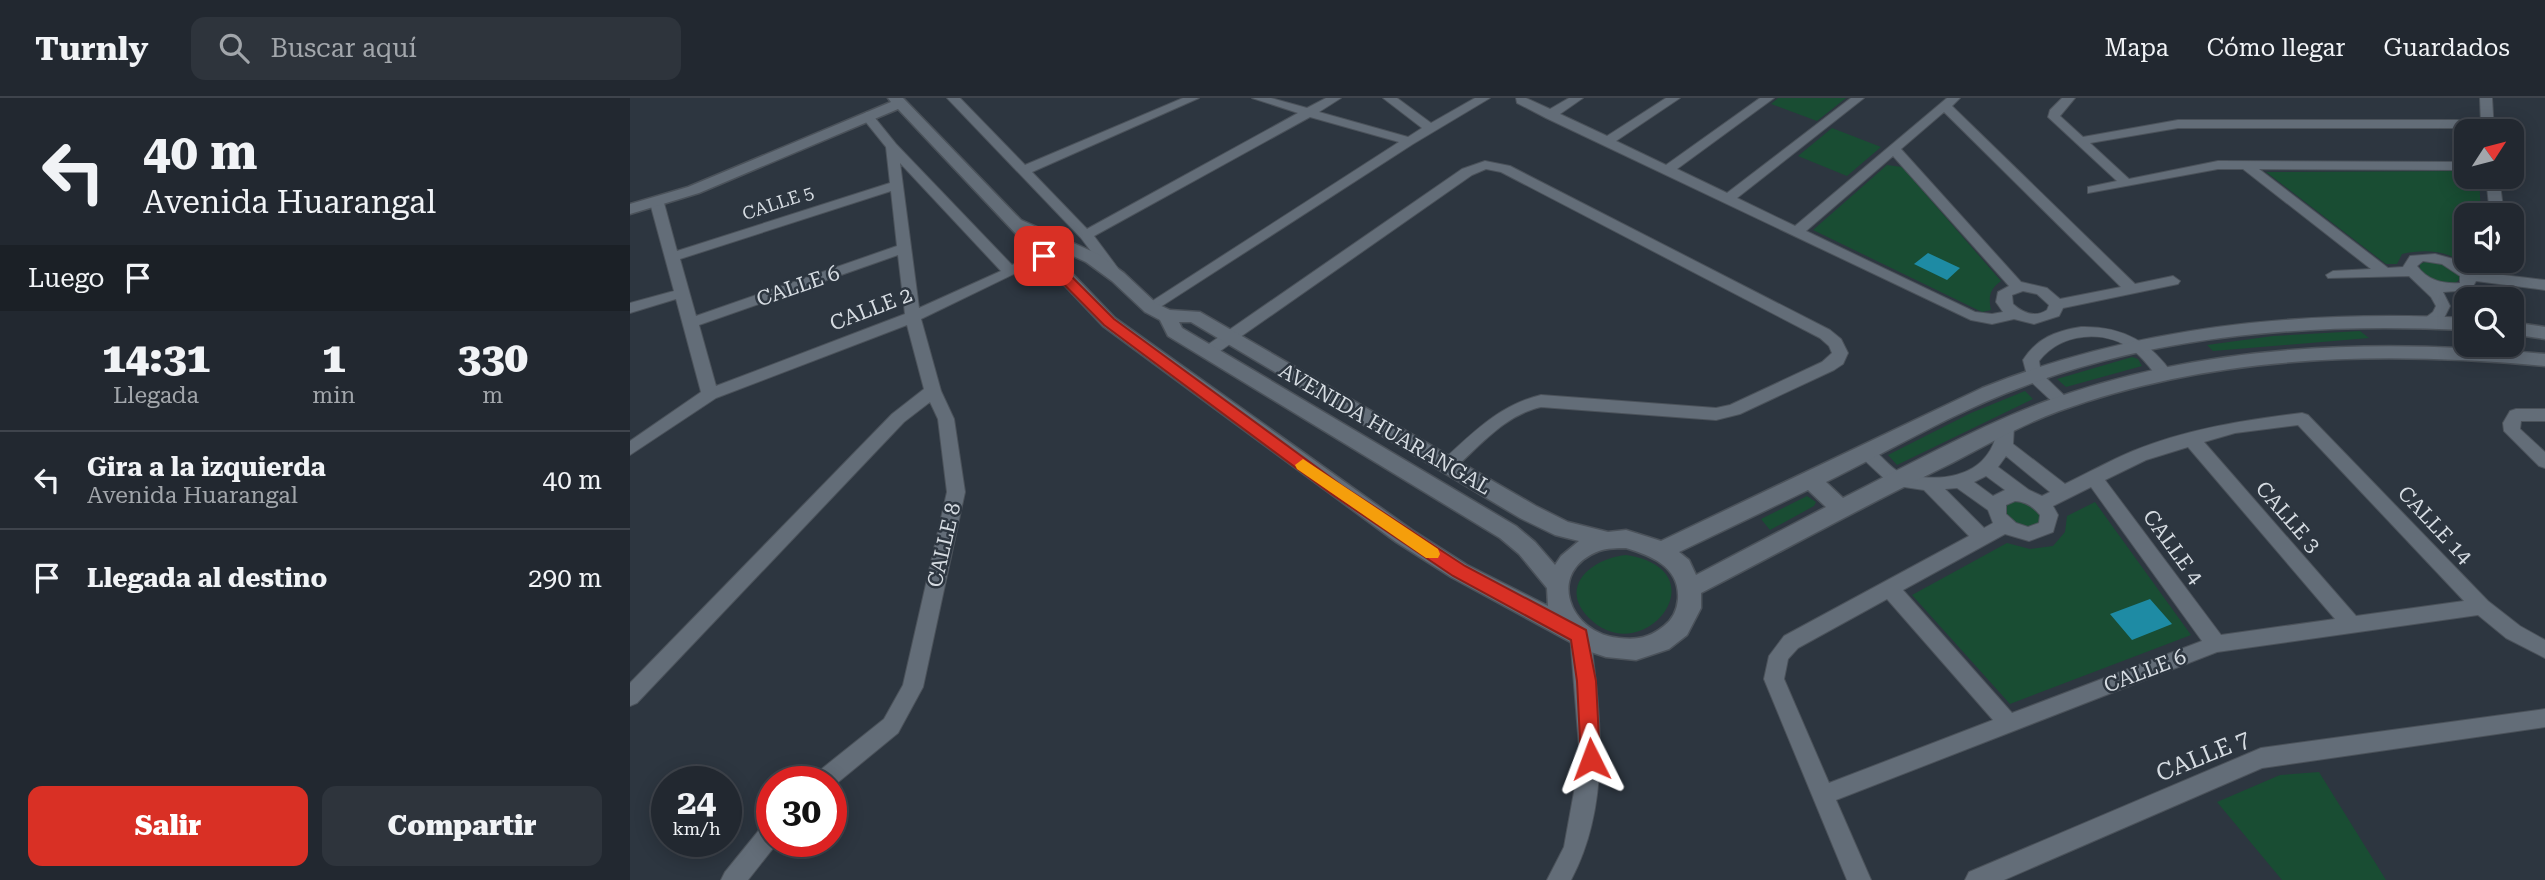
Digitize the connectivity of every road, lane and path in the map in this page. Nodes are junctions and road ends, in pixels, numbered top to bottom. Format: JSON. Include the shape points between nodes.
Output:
{"nodes":[{"id":1,"x":953,"y":98,"type":"edge"},
{"id":2,"x":1193,"y":98,"type":"edge"},
{"id":3,"x":1258,"y":98,"type":"edge"},
{"id":4,"x":1335,"y":98,"type":"edge"},
{"id":5,"x":1390,"y":98,"type":"edge"},
{"id":6,"x":1484,"y":98,"type":"edge"},
{"id":7,"x":1577,"y":98,"type":"edge"},
{"id":8,"x":1674,"y":98,"type":"edge"},
{"id":9,"x":1768,"y":98,"type":"edge"},
{"id":10,"x":1858,"y":98,"type":"edge"},
{"id":11,"x":2069,"y":98,"type":"edge"},
{"id":12,"x":2486,"y":98,"type":"edge"},
{"id":13,"x":898,"y":100,"type":"edge"},
{"id":14,"x":1521,"y":100,"type":"dead end"},
{"id":15,"x":1949,"y":102,"type":"edge"},
{"id":16,"x":1309,"y":112,"type":"junction"},
{"id":17,"x":1550,"y":115,"type":"junction"},
{"id":18,"x":867,"y":116,"type":"junction"},
{"id":19,"x":2487,"y":119,"type":"edge"},
{"id":20,"x":2454,"y":124,"type":"edge"},
{"id":21,"x":1430,"y":128,"type":"junction"},
{"id":22,"x":1409,"y":141,"type":"junction"},
{"id":23,"x":2080,"y":141,"type":"junction"},
{"id":24,"x":1606,"y":142,"type":"junction"},
{"id":25,"x":892,"y":147,"type":"junction"},
{"id":26,"x":1894,"y":149,"type":"junction"},
{"id":27,"x":2246,"y":164,"type":"junction"},
{"id":28,"x":2454,"y":166,"type":"edge"},
{"id":29,"x":1022,"y":171,"type":"junction"},
{"id":30,"x":1666,"y":171,"type":"junction"},
{"id":31,"x":2125,"y":182,"type":"junction"},
{"id":32,"x":897,"y":185,"type":"junction"},
{"id":33,"x":2093,"y":190,"type":"dead end"},
{"id":34,"x":1727,"y":200,"type":"junction"},
{"id":35,"x":657,"y":203,"type":"junction"},
{"id":36,"x":630,"y":209,"type":"edge"},
{"id":37,"x":1018,"y":225,"type":"junction"},
{"id":38,"x":1795,"y":233,"type":"junction"},
{"id":39,"x":1086,"y":235,"type":"junction"},
{"id":40,"x":905,"y":248,"type":"junction"},
{"id":41,"x":1044,"y":256,"type":"junction"},
{"id":42,"x":672,"y":257,"type":"junction"},
{"id":43,"x":2383,"y":271,"type":"junction"},
{"id":44,"x":2412,"y":271,"type":"junction"},
{"id":45,"x":1010,"y":272,"type":"junction"},
{"id":46,"x":2503,"y":273,"type":"edge"},
{"id":47,"x":2333,"y":275,"type":"dead end"},
{"id":48,"x":1118,"y":277,"type":"junction"},
{"id":49,"x":2504,"y":278,"type":"junction"},
{"id":50,"x":2173,"y":281,"type":"dead end"},
{"id":51,"x":2427,"y":283,"type":"junction"},
{"id":52,"x":2545,"y":285,"type":"edge"},
{"id":53,"x":2017,"y":286,"type":"junction"},
{"id":54,"x":2469,"y":287,"type":"edge"},
{"id":55,"x":2454,"y":288,"type":"edge"},
{"id":56,"x":2133,"y":290,"type":"junction"},
{"id":57,"x":682,"y":293,"type":"junction"},
{"id":58,"x":630,"y":308,"type":"edge"},
{"id":59,"x":2055,"y":309,"type":"junction"},
{"id":60,"x":1159,"y":312,"type":"junction"},
{"id":61,"x":2013,"y":313,"type":"junction"},
{"id":62,"x":913,"y":317,"type":"junction"},
{"id":63,"x":2028,"y":318,"type":"junction"},
{"id":64,"x":2379,"y":322,"type":"junction"},
{"id":65,"x":2428,"y":322,"type":"junction"},
{"id":66,"x":690,"y":323,"type":"junction"},
{"id":67,"x":2454,"y":323,"type":"edge"},
{"id":68,"x":2524,"y":330,"type":"edge"},
{"id":69,"x":2076,"y":333,"type":"junction"},
{"id":70,"x":2545,"y":333,"type":"edge"},
{"id":71,"x":1231,"y":338,"type":"junction"},
{"id":72,"x":2049,"y":340,"type":"junction"},
{"id":73,"x":2138,"y":346,"type":"junction"},
{"id":74,"x":2400,"y":351,"type":"junction"},
{"id":75,"x":1208,"y":352,"type":"junction"},
{"id":76,"x":2545,"y":360,"type":"edge"},
{"id":77,"x":2034,"y":375,"type":"junction"},
{"id":78,"x":2165,"y":375,"type":"junction"},
{"id":79,"x":933,"y":391,"type":"junction"},
{"id":80,"x":710,"y":394,"type":"junction"},
{"id":81,"x":2063,"y":402,"type":"junction"},
{"id":82,"x":2545,"y":415,"type":"edge"},
{"id":83,"x":2007,"y":426,"type":"junction"},
{"id":84,"x":2191,"y":439,"type":"junction"},
{"id":85,"x":2004,"y":446,"type":"junction"},
{"id":86,"x":630,"y":449,"type":"edge"},
{"id":87,"x":1866,"y":452,"type":"junction"},
{"id":88,"x":2545,"y":461,"type":"edge"},
{"id":89,"x":1448,"y":466,"type":"junction"},
{"id":90,"x":1988,"y":468,"type":"junction"},
{"id":91,"x":2093,"y":477,"type":"junction"},
{"id":92,"x":1811,"y":480,"type":"junction"},
{"id":93,"x":1897,"y":480,"type":"junction"},
{"id":94,"x":1960,"y":481,"type":"junction"},
{"id":95,"x":1930,"y":484,"type":"junction"},
{"id":96,"x":2063,"y":492,"type":"junction"},
{"id":97,"x":2023,"y":495,"type":"junction"},
{"id":98,"x":2041,"y":504,"type":"junction"},
{"id":99,"x":1996,"y":507,"type":"junction"},
{"id":100,"x":1841,"y":509,"type":"junction"},
{"id":101,"x":2005,"y":525,"type":"junction"},
{"id":102,"x":1982,"y":538,"type":"junction"},
{"id":103,"x":1606,"y":540,"type":"junction"},
{"id":104,"x":1663,"y":550,"type":"junction"},
{"id":105,"x":1557,"y":584,"type":"junction"},
{"id":106,"x":1691,"y":588,"type":"junction"},
{"id":107,"x":1890,"y":589,"type":"junction"},
{"id":108,"x":2481,"y":607,"type":"junction"},
{"id":109,"x":2351,"y":624,"type":"junction"},
{"id":110,"x":1577,"y":633,"type":"junction"},
{"id":111,"x":2216,"y":644,"type":"junction"},
{"id":112,"x":2545,"y":650,"type":"edge"},
{"id":113,"x":630,"y":697,"type":"edge"},
{"id":114,"x":2545,"y":718,"type":"edge"},
{"id":115,"x":2008,"y":723,"type":"junction"},
{"id":116,"x":842,"y":766,"type":"edge"},
{"id":117,"x":1824,"y":795,"type":"junction"},
{"id":118,"x":756,"y":852,"type":"edge"},
{"id":119,"x":733,"y":880,"type":"edge"},
{"id":120,"x":1559,"y":880,"type":"edge"},
{"id":121,"x":1859,"y":880,"type":"edge"},
{"id":122,"x":1977,"y":880,"type":"edge"}],
"edges":[{"from":1,"to":29,"type":"street"},
{"from":2,"to":29,"type":"street"},
{"from":3,"to":16,"type":"street"},
{"from":4,"to":16,"type":"street"},
{"from":5,"to":21,"type":"street"},
{"from":6,"to":21,"type":"street"},
{"from":7,"to":17,"type":"street"},
{"from":8,"to":24,"type":"street"},
{"from":9,"to":30,"type":"street"},
{"from":10,"to":34,"type":"street"},
{"from":11,"to":23,"type":"street","via":[[2054,117]]},
{"from":12,"to":19,"type":"street"},
{"from":13,"to":18,"type":"street"},
{"from":13,"to":37,"type":"street","name":"AVENIDA HUARANGAL"},
{"from":14,"to":17,"type":"street"},
{"from":15,"to":26,"type":"street"},
{"from":15,"to":56,"type":"street"},
{"from":16,"to":22,"type":"street"},
{"from":16,"to":39,"type":"street"},
{"from":17,"to":24,"type":"street"},
{"from":18,"to":25,"type":"street"},
{"from":18,"to":35,"type":"street","via":[[710,185]]},
{"from":20,"to":23,"type":"street","via":[[2178,124]]},
{"from":21,"to":22,"type":"street"},
{"from":22,"to":60,"type":"street"},
{"from":23,"to":31,"type":"street"},
{"from":24,"to":30,"type":"street"},
{"from":25,"to":32,"type":"street","name":"CALLE 8"},
{"from":25,"to":45,"type":"street"},
{"from":26,"to":38,"type":"street"},
{"from":26,"to":53,"type":"street"},
{"from":27,"to":28,"type":"street"},
{"from":27,"to":31,"type":"street"},
{"from":27,"to":43,"type":"street"},
{"from":29,"to":39,"type":"street"},
{"from":30,"to":34,"type":"street"},
{"from":31,"to":33,"type":"street"},
{"from":32,"to":40,"type":"street","name":"CALLE 8"},
{"from":32,"to":42,"type":"street","name":"CALLE 5"},
{"from":34,"to":38,"type":"street"},
{"from":35,"to":36,"type":"street"},
{"from":35,"to":42,"type":"street"},
{"from":37,"to":41,"type":"street","name":"AVENIDA HUARANGAL"},
{"from":37,"to":48,"type":"street","name":"AVENIDA HUARANGAL","via":[[1073,247]]},
{"from":38,"to":61,"type":"street","via":[[1970,315],[1990,320]]},
{"from":39,"to":48,"type":"street"},
{"from":40,"to":62,"type":"street","name":"CALLE 8"},
{"from":40,"to":66,"type":"street","name":"CALLE 6"},
{"from":41,"to":45,"type":"street","name":"CALLE 2"},
{"from":41,"to":110,"type":"street","name":"AVENIDA HUARANGAL","via":[[1109,322],[1335,489],[1459,571]]},
{"from":42,"to":57,"type":"street"},
{"from":43,"to":44,"type":"street"},
{"from":43,"to":47,"type":"street"},
{"from":44,"to":51,"type":"street"},
{"from":44,"to":54,"type":"street","via":[[2415,258],[2429,257],[2456,265]]},
{"from":45,"to":62,"type":"street","name":"CALLE 2"},
{"from":46,"to":49,"type":"street"},
{"from":48,"to":60,"type":"street","name":"AVENIDA HUARANGAL"},
{"from":49,"to":52,"type":"street"},
{"from":49,"to":54,"type":"street"},
{"from":50,"to":56,"type":"street"},
{"from":51,"to":55,"type":"street"},
{"from":51,"to":65,"type":"street","via":[[2443,306]]},
{"from":53,"to":59,"type":"street","via":[[2042,290]]},
{"from":53,"to":61,"type":"street","via":[[2003,297]]},
{"from":56,"to":59,"type":"street"},
{"from":57,"to":58,"type":"street"},
{"from":57,"to":66,"type":"street"},
{"from":59,"to":63,"type":"street","via":[[2044,319]]},
{"from":59,"to":69,"type":"street"},
{"from":60,"to":71,"type":"street","name":"AVENIDA HUARANGAL","via":[[1194,316]]},
{"from":60,"to":75,"type":"street","name":"AVENIDA HUARANGAL","via":[[1174,332]]},
{"from":61,"to":63,"type":"street"},
{"from":62,"to":79,"type":"street","name":"CALLE 8"},
{"from":62,"to":80,"type":"street","name":"CALLE 2"},
{"from":63,"to":72,"type":"street"},
{"from":64,"to":65,"type":"street"},
{"from":64,"to":73,"type":"street","via":[[2241,329]]},
{"from":64,"to":74,"type":"street"},
{"from":65,"to":67,"type":"street"},
{"from":66,"to":80,"type":"street"},
{"from":68,"to":70,"type":"street"},
{"from":69,"to":72,"type":"street"},
{"from":69,"to":73,"type":"street","via":[[2116,335]]},
{"from":71,"to":75,"type":"street"},
{"from":71,"to":89,"type":"street","name":"AVENIDA HUARANGAL"},
{"from":71,"to":89,"type":"street","via":[[1467,172],[1485,165],[1504,169],[1825,334],[1840,353],[1828,366],[1716,414],[1523,403]]},
{"from":72,"to":77,"type":"street","via":[[2031,360]]},
{"from":73,"to":77,"type":"street"},
{"from":73,"to":78,"type":"street"},
{"from":74,"to":76,"type":"street"},
{"from":74,"to":78,"type":"street","via":[[2290,355]]},
{"from":75,"to":105,"type":"street","name":"AVENIDA HUARANGAL","via":[[1508,532]]},
{"from":77,"to":81,"type":"street"},
{"from":77,"to":87,"type":"street"},
{"from":78,"to":81,"type":"street"},
{"from":79,"to":113,"type":"street","via":[[898,418]]},
{"from":79,"to":116,"type":"street","name":"CALLE 8","via":[[946,419],[956,492],[913,687],[891,726]]},
{"from":80,"to":86,"type":"street","name":"CALLE 2"},
{"from":81,"to":83,"type":"street"},
{"from":82,"to":88,"type":"street","via":[[2516,415],[2511,423],[2512,431]]},
{"from":83,"to":85,"type":"street"},
{"from":83,"to":93,"type":"street"},
{"from":84,"to":91,"type":"street","via":[[2140,455]]},
{"from":84,"to":108,"type":"street","name":"CALLE 14","via":[[2235,427],[2302,419]]},
{"from":84,"to":109,"type":"street","name":"CALLE 3"},
{"from":85,"to":90,"type":"street"},
{"from":85,"to":96,"type":"street"},
{"from":87,"to":92,"type":"street"},
{"from":87,"to":93,"type":"street"},
{"from":89,"to":103,"type":"street","name":"AVENIDA HUARANGAL","via":[[1551,523]]},
{"from":90,"to":94,"type":"street"},
{"from":90,"to":97,"type":"street"},
{"from":91,"to":96,"type":"street"},
{"from":91,"to":111,"type":"street","name":"CALLE 4"},
{"from":92,"to":100,"type":"street"},
{"from":92,"to":104,"type":"street"},
{"from":93,"to":95,"type":"street"},
{"from":93,"to":100,"type":"street"},
{"from":94,"to":95,"type":"street"},
{"from":94,"to":99,"type":"street"},
{"from":95,"to":102,"type":"street"},
{"from":96,"to":98,"type":"street"},
{"from":97,"to":98,"type":"street"},
{"from":97,"to":99,"type":"street","via":[[2005,496]]},
{"from":98,"to":101,"type":"street","via":[[2049,522],[2043,531],[2020,533]]},
{"from":99,"to":101,"type":"street"},
{"from":100,"to":106,"type":"street"},
{"from":101,"to":102,"type":"street"},
{"from":102,"to":107,"type":"street"},
{"from":103,"to":104,"type":"street","via":[[1635,540]]},
{"from":103,"to":105,"type":"street","via":[[1574,556]]},
{"from":104,"to":106,"type":"street","via":[[1681,566]]},
{"from":105,"to":110,"type":"street","via":[[1563,616]]},
{"from":106,"to":110,"type":"street","via":[[1689,610],[1678,629],[1649,647],[1613,649]]},
{"from":107,"to":115,"type":"street"},
{"from":107,"to":117,"type":"street","via":[[1791,642],[1779,656],[1774,679]]},
{"from":108,"to":109,"type":"street","name":"CALLE 6"},
{"from":108,"to":112,"type":"street","name":"CALLE 14"},
{"from":109,"to":111,"type":"street","name":"CALLE 6"},
{"from":110,"to":120,"type":"street","via":[[1586,681],[1591,759],[1575,850]]},
{"from":111,"to":115,"type":"street","name":"CALLE 6"},
{"from":114,"to":122,"type":"street","name":"CALLE 7","via":[[2261,758]]},
{"from":115,"to":117,"type":"street","name":"CALLE 6"},
{"from":117,"to":121,"type":"street"},
{"from":118,"to":119,"type":"street"}]}
